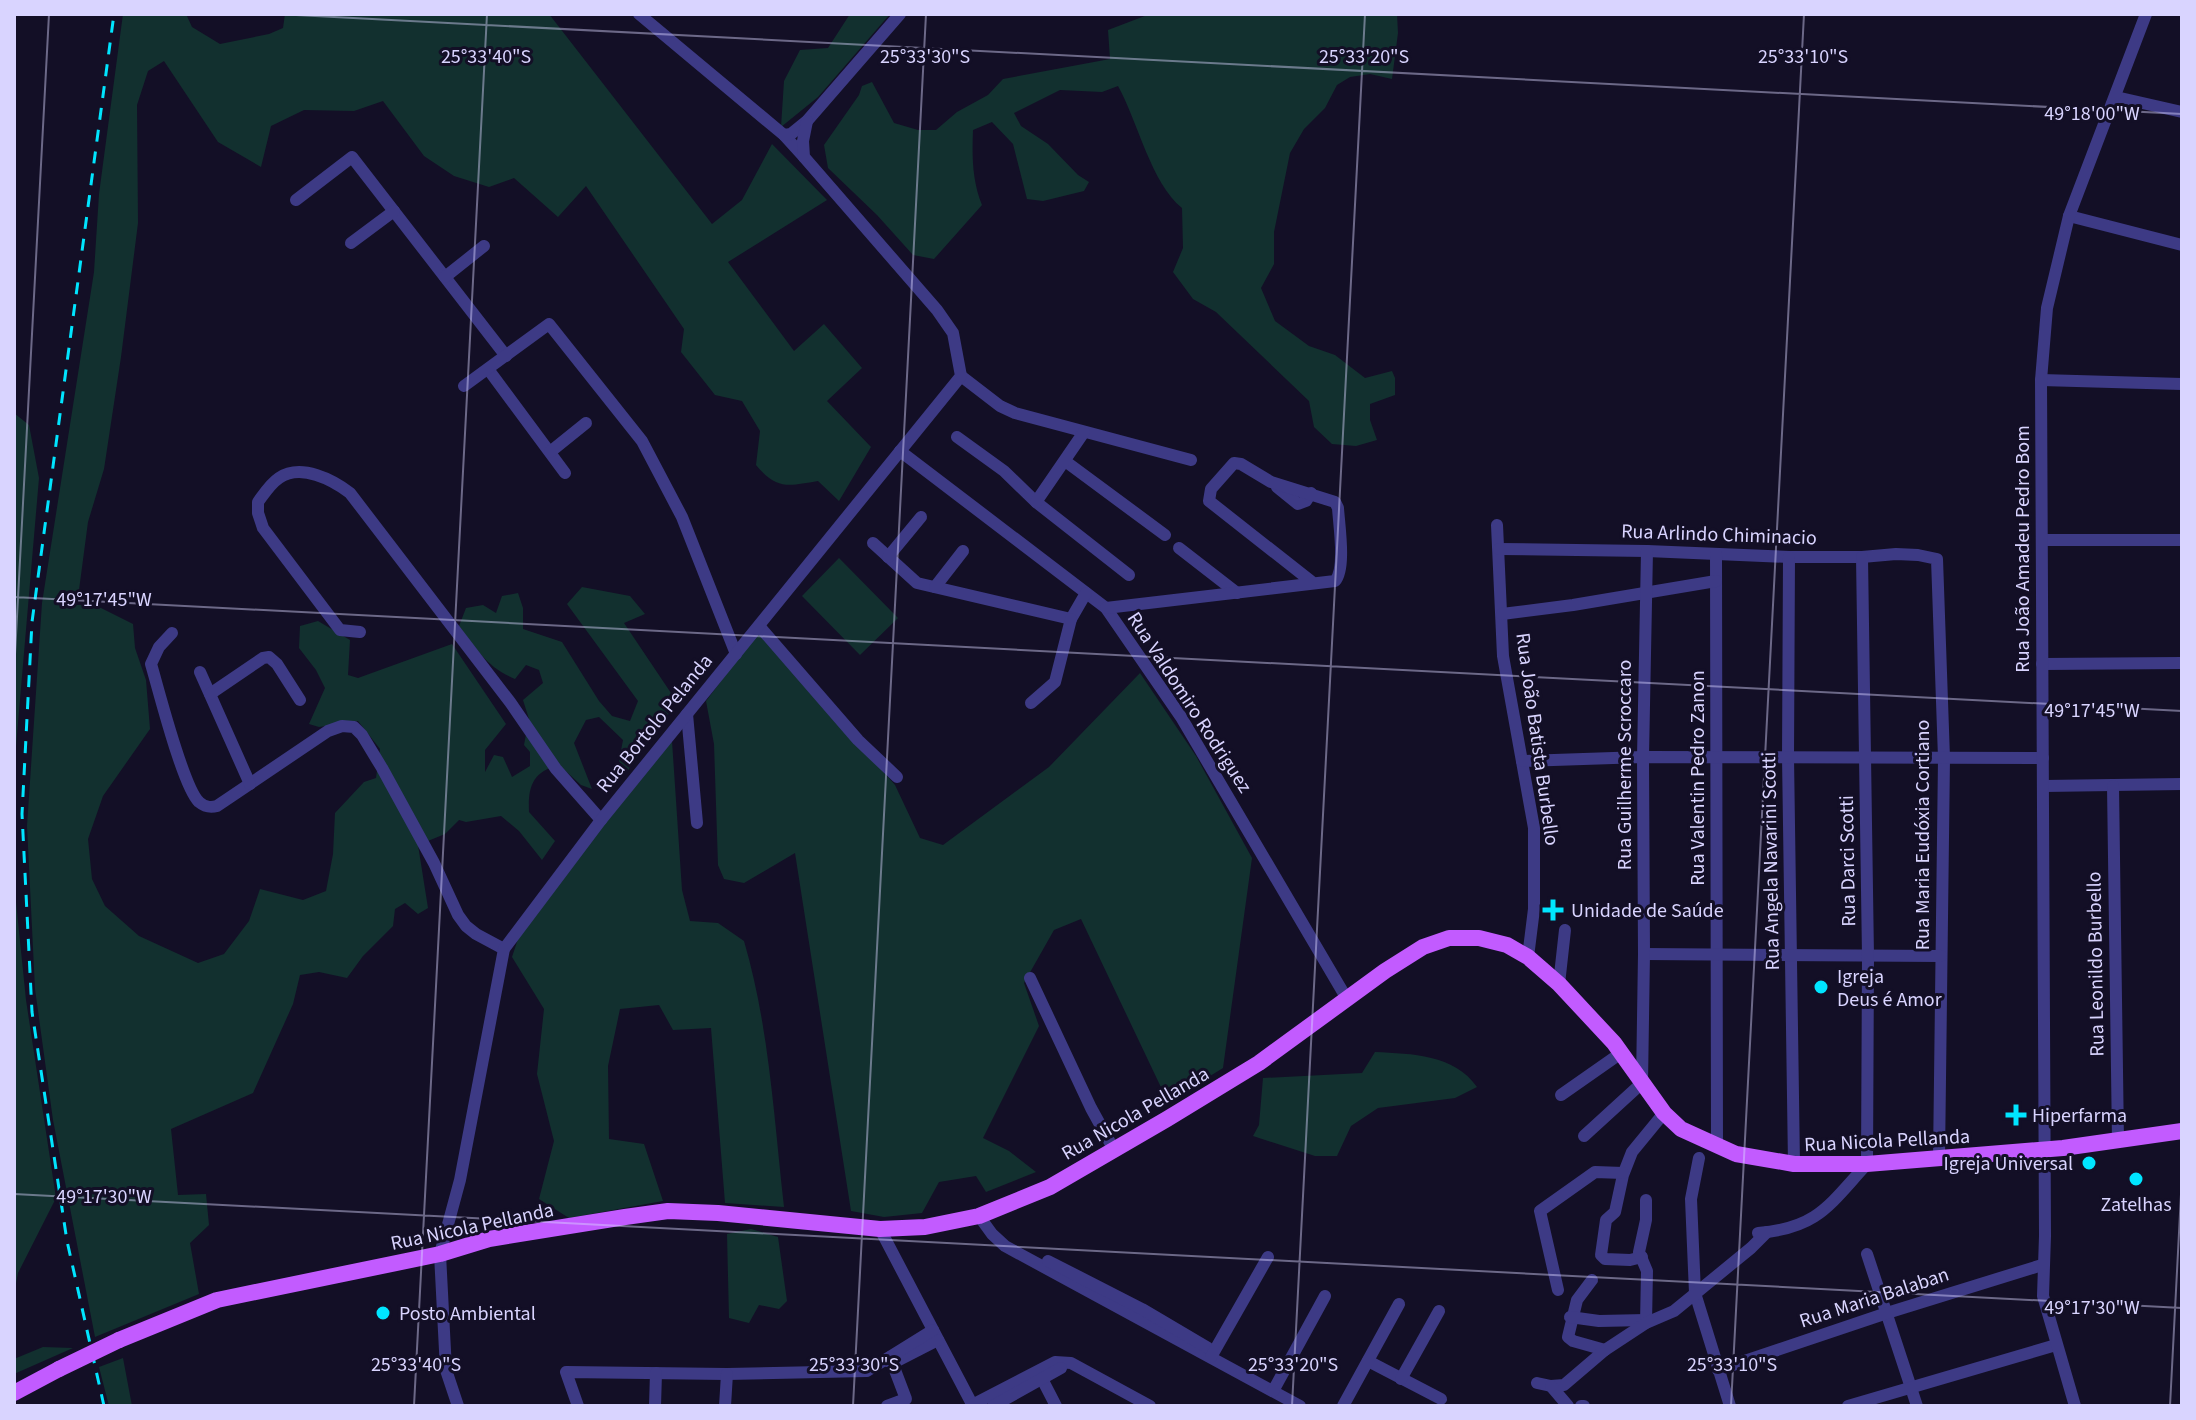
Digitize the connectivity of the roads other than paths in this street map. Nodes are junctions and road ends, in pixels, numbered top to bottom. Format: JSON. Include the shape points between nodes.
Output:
{"nodes":[{"id":1,"x":639,"y":14,"type":"edge"},
{"id":2,"x":900,"y":14,"type":"edge"},
{"id":3,"x":2146,"y":14,"type":"edge"},
{"id":4,"x":2116,"y":97,"type":"junction"},
{"id":5,"x":2182,"y":112,"type":"edge"},
{"id":6,"x":807,"y":121,"type":"junction"},
{"id":7,"x":784,"y":135,"type":"junction"},
{"id":8,"x":804,"y":157,"type":"junction"},
{"id":9,"x":296,"y":200,"type":"dead end"},
{"id":10,"x":394,"y":211,"type":"junction"},
{"id":11,"x":2069,"y":216,"type":"junction"},
{"id":12,"x":351,"y":243,"type":"dead end"},
{"id":13,"x":2182,"y":245,"type":"edge"},
{"id":14,"x":484,"y":246,"type":"dead end"},
{"id":15,"x":445,"y":277,"type":"junction"},
{"id":16,"x":506,"y":356,"type":"junction"},
{"id":17,"x":488,"y":369,"type":"junction"},
{"id":18,"x":961,"y":376,"type":"junction"},
{"id":19,"x":2041,"y":380,"type":"junction"},
{"id":20,"x":2182,"y":384,"type":"edge"},
{"id":21,"x":464,"y":386,"type":"dead end"},
{"id":22,"x":586,"y":423,"type":"dead end"},
{"id":23,"x":1084,"y":432,"type":"junction"},
{"id":24,"x":957,"y":437,"type":"dead end"},
{"id":25,"x":900,"y":451,"type":"junction"},
{"id":26,"x":550,"y":452,"type":"junction"},
{"id":27,"x":1191,"y":460,"type":"dead end"},
{"id":28,"x":1065,"y":461,"type":"junction"},
{"id":29,"x":565,"y":473,"type":"dead end"},
{"id":30,"x":1036,"y":502,"type":"junction"},
{"id":31,"x":921,"y":517,"type":"dead end"},
{"id":32,"x":1497,"y":525,"type":"dead end"},
{"id":33,"x":1165,"y":535,"type":"dead end"},
{"id":34,"x":2043,"y":540,"type":"junction"},
{"id":35,"x":2182,"y":540,"type":"edge"},
{"id":36,"x":873,"y":543,"type":"dead end"},
{"id":37,"x":1179,"y":548,"type":"dead end"},
{"id":38,"x":1499,"y":549,"type":"junction"},
{"id":39,"x":963,"y":551,"type":"dead end"},
{"id":40,"x":1647,"y":551,"type":"junction"},
{"id":41,"x":1716,"y":554,"type":"junction"},
{"id":42,"x":888,"y":557,"type":"junction"},
{"id":43,"x":1789,"y":557,"type":"junction"},
{"id":44,"x":1862,"y":557,"type":"junction"},
{"id":45,"x":1937,"y":559,"type":"joint"},
{"id":46,"x":1129,"y":575,"type":"dead end"},
{"id":47,"x":1716,"y":581,"type":"junction"},
{"id":48,"x":1312,"y":582,"type":"junction"},
{"id":49,"x":935,"y":587,"type":"junction"},
{"id":50,"x":1646,"y":591,"type":"junction"},
{"id":51,"x":1086,"y":593,"type":"junction"},
{"id":52,"x":1237,"y":593,"type":"junction"},
{"id":53,"x":1106,"y":608,"type":"junction"},
{"id":54,"x":1502,"y":614,"type":"junction"},
{"id":55,"x":1071,"y":619,"type":"junction"},
{"id":56,"x":759,"y":626,"type":"junction"},
{"id":57,"x":360,"y":632,"type":"dead end"},
{"id":58,"x":172,"y":633,"type":"dead end"},
{"id":59,"x":736,"y":654,"type":"junction"},
{"id":60,"x":2182,"y":663,"type":"edge"},
{"id":61,"x":2042,"y":664,"type":"junction"},
{"id":62,"x":200,"y":672,"type":"dead end"},
{"id":63,"x":210,"y":694,"type":"junction"},
{"id":64,"x":300,"y":700,"type":"dead end"},
{"id":65,"x":1031,"y":703,"type":"dead end"},
{"id":66,"x":687,"y":714,"type":"junction"},
{"id":67,"x":1643,"y":757,"type":"junction"},
{"id":68,"x":1717,"y":757,"type":"junction"},
{"id":69,"x":1788,"y":757,"type":"junction"},
{"id":70,"x":1866,"y":758,"type":"junction"},
{"id":71,"x":1944,"y":758,"type":"junction"},
{"id":72,"x":2043,"y":758,"type":"junction"},
{"id":73,"x":1522,"y":761,"type":"junction"},
{"id":74,"x":897,"y":777,"type":"dead end"},
{"id":75,"x":250,"y":784,"type":"junction"},
{"id":76,"x":2182,"y":784,"type":"edge"},
{"id":77,"x":2044,"y":786,"type":"junction"},
{"id":78,"x":2113,"y":786,"type":"junction"},
{"id":79,"x":601,"y":820,"type":"junction"},
{"id":80,"x":697,"y":823,"type":"dead end"},
{"id":81,"x":1565,"y":930,"type":"dead end"},
{"id":82,"x":504,"y":949,"type":"junction"},
{"id":83,"x":1644,"y":954,"type":"junction"},
{"id":84,"x":1718,"y":955,"type":"junction"},
{"id":85,"x":1791,"y":955,"type":"junction"},
{"id":86,"x":1868,"y":956,"type":"junction"},
{"id":87,"x":1941,"y":956,"type":"junction"},
{"id":88,"x":1528,"y":957,"type":"junction"},
{"id":89,"x":1030,"y":978,"type":"dead end"},
{"id":90,"x":1559,"y":984,"type":"junction"},
{"id":91,"x":1347,"y":999,"type":"junction"},
{"id":92,"x":1621,"y":1053,"type":"junction"},
{"id":93,"x":1642,"y":1083,"type":"junction"},
{"id":94,"x":1561,"y":1095,"type":"dead end"},
{"id":95,"x":1664,"y":1113,"type":"junction"},
{"id":96,"x":2182,"y":1131,"type":"edge"},
{"id":97,"x":1584,"y":1136,"type":"dead end"},
{"id":98,"x":2118,"y":1141,"type":"junction"},
{"id":99,"x":1717,"y":1147,"type":"junction"},
{"id":100,"x":1113,"y":1148,"type":"junction"},
{"id":101,"x":2045,"y":1150,"type":"junction"},
{"id":102,"x":1699,"y":1158,"type":"dead end"},
{"id":103,"x":1939,"y":1159,"type":"junction"},
{"id":104,"x":1794,"y":1164,"type":"junction"},
{"id":105,"x":1867,"y":1164,"type":"junction"},
{"id":106,"x":1623,"y":1173,"type":"junction"},
{"id":107,"x":1646,"y":1200,"type":"dead end"},
{"id":108,"x":979,"y":1216,"type":"junction"},
{"id":109,"x":880,"y":1229,"type":"junction"},
{"id":110,"x":440,"y":1254,"type":"junction"},
{"id":111,"x":1867,"y":1254,"type":"dead end"},
{"id":112,"x":1268,"y":1257,"type":"dead end"},
{"id":113,"x":1642,"y":1257,"type":"junction"},
{"id":114,"x":2042,"y":1265,"type":"junction"},
{"id":115,"x":1592,"y":1280,"type":"dead end"},
{"id":116,"x":1558,"y":1290,"type":"dead end"},
{"id":117,"x":1695,"y":1293,"type":"junction"},
{"id":118,"x":1325,"y":1296,"type":"dead end"},
{"id":119,"x":1399,"y":1304,"type":"dead end"},
{"id":120,"x":1439,"y":1311,"type":"dead end"},
{"id":121,"x":1887,"y":1313,"type":"junction"},
{"id":122,"x":1570,"y":1317,"type":"junction"},
{"id":123,"x":1646,"y":1322,"type":"junction"},
{"id":124,"x":935,"y":1335,"type":"junction"},
{"id":125,"x":2056,"y":1345,"type":"junction"},
{"id":126,"x":1605,"y":1350,"type":"junction"},
{"id":127,"x":1212,"y":1354,"type":"junction"},
{"id":128,"x":890,"y":1359,"type":"junction"},
{"id":129,"x":1368,"y":1361,"type":"junction"},
{"id":130,"x":1718,"y":1370,"type":"junction"},
{"id":131,"x":656,"y":1373,"type":"junction"},
{"id":132,"x":727,"y":1374,"type":"junction"},
{"id":133,"x":1040,"y":1375,"type":"junction"},
{"id":134,"x":1401,"y":1379,"type":"junction"},
{"id":135,"x":1537,"y":1383,"type":"dead end"},
{"id":136,"x":1551,"y":1386,"type":"junction"},
{"id":137,"x":1910,"y":1386,"type":"junction"},
{"id":138,"x":1123,"y":1391,"type":"junction"},
{"id":139,"x":1273,"y":1391,"type":"junction"},
{"id":140,"x":14,"y":1393,"type":"edge"},
{"id":141,"x":1441,"y":1399,"type":"dead end"},
{"id":142,"x":458,"y":1406,"type":"edge"},
{"id":143,"x":578,"y":1406,"type":"edge"},
{"id":144,"x":655,"y":1406,"type":"edge"},
{"id":145,"x":725,"y":1406,"type":"edge"},
{"id":146,"x":887,"y":1406,"type":"edge"},
{"id":147,"x":973,"y":1406,"type":"edge"},
{"id":148,"x":993,"y":1406,"type":"edge"},
{"id":149,"x":1056,"y":1406,"type":"edge"},
{"id":150,"x":1131,"y":1406,"type":"edge"},
{"id":151,"x":1150,"y":1406,"type":"edge"},
{"id":152,"x":1300,"y":1406,"type":"edge"},
{"id":153,"x":1343,"y":1406,"type":"edge"},
{"id":154,"x":1568,"y":1406,"type":"edge"},
{"id":155,"x":1730,"y":1406,"type":"edge"},
{"id":156,"x":1848,"y":1406,"type":"edge"},
{"id":157,"x":1917,"y":1406,"type":"edge"},
{"id":158,"x":2075,"y":1406,"type":"edge"}],
"edges":[{"from":1,"to":7,"type":"street"},
{"from":2,"to":6,"type":"street"},
{"from":3,"to":4,"type":"street","name":"Rua João Amadeu Pedro Bom"},
{"from":4,"to":5,"type":"street"},
{"from":4,"to":11,"type":"street","name":"Rua João Amadeu Pedro Bom"},
{"from":6,"to":7,"type":"street"},
{"from":6,"to":8,"type":"street"},
{"from":7,"to":8,"type":"street"},
{"from":8,"to":18,"type":"street","via":[[937,310],[953,333]]},
{"from":9,"to":10,"type":"street","via":[[352,157]]},
{"from":10,"to":12,"type":"street"},
{"from":10,"to":15,"type":"street"},
{"from":11,"to":13,"type":"street"},
{"from":11,"to":19,"type":"street","name":"Rua João Amadeu Pedro Bom","via":[[2047,308]]},
{"from":14,"to":15,"type":"street"},
{"from":15,"to":16,"type":"street"},
{"from":16,"to":17,"type":"street"},
{"from":16,"to":59,"type":"street","via":[[549,324],[642,441],[682,517]]},
{"from":17,"to":21,"type":"street"},
{"from":17,"to":26,"type":"street"},
{"from":18,"to":23,"type":"street","via":[[1007,410]]},
{"from":18,"to":25,"type":"street","name":"Rua Bortolo Pelanda"},
{"from":19,"to":20,"type":"street"},
{"from":19,"to":34,"type":"street","name":"Rua João Amadeu Pedro Bom"},
{"from":22,"to":26,"type":"street"},
{"from":23,"to":27,"type":"street"},
{"from":23,"to":28,"type":"street"},
{"from":24,"to":30,"type":"street"},
{"from":25,"to":51,"type":"street","name":"Rua Valdomiro Rodriguez"},
{"from":25,"to":56,"type":"street","name":"Rua Bortolo Pelanda"},
{"from":26,"to":29,"type":"street"},
{"from":28,"to":30,"type":"street"},
{"from":28,"to":33,"type":"street"},
{"from":30,"to":46,"type":"street"},
{"from":31,"to":42,"type":"street"},
{"from":32,"to":38,"type":"street","name":"Rua João Batista Burbello"},
{"from":34,"to":35,"type":"street"},
{"from":34,"to":61,"type":"street","name":"Rua João Amadeu Pedro Bom"},
{"from":36,"to":42,"type":"street"},
{"from":37,"to":52,"type":"street"},
{"from":38,"to":40,"type":"street","name":"Rua Arlindo Chiminacio"},
{"from":38,"to":54,"type":"street","name":"Rua João Batista Burbello"},
{"from":39,"to":49,"type":"street"},
{"from":40,"to":41,"type":"street","name":"Rua Arlindo Chiminacio"},
{"from":40,"to":50,"type":"street","name":"Rua Guilherme Scroccaro"},
{"from":41,"to":43,"type":"street","name":"Rua Arlindo Chiminacio"},
{"from":41,"to":47,"type":"street","name":"Rua Valentin Pedro Zanon"},
{"from":42,"to":49,"type":"street","via":[[917,583]]},
{"from":43,"to":44,"type":"street","name":"Rua Arlindo Chiminacio"},
{"from":43,"to":69,"type":"street","name":"Rua Angela Navarini Scotti"},
{"from":44,"to":45,"type":"street","name":"Rua Arlindo Chiminacio"},
{"from":44,"to":70,"type":"street","name":"Rua Darci Scotti"},
{"from":45,"to":71,"type":"street","name":"Rua Maria Eudóxia Cortiano"},
{"from":47,"to":50,"type":"street"},
{"from":47,"to":68,"type":"street","name":"Rua Valentin Pedro Zanon"},
{"from":48,"to":48,"type":"street","via":[[1213,506],[1208,498],[1211,489],[1234,463],[1271,482],[1333,500],[1338,508],[1340,569],[1335,581]]},
{"from":48,"to":52,"type":"street"},
{"from":49,"to":55,"type":"street"},
{"from":50,"to":54,"type":"street"},
{"from":50,"to":67,"type":"street","name":"Rua Guilherme Scroccaro"},
{"from":51,"to":53,"type":"street","name":"Rua Valdomiro Rodriguez"},
{"from":51,"to":55,"type":"street"},
{"from":52,"to":53,"type":"street"},
{"from":53,"to":91,"type":"street","name":"Rua Valdomiro Rodriguez","via":[[1181,717]]},
{"from":54,"to":73,"type":"street","name":"Rua João Batista Burbello","via":[[1503,656]]},
{"from":55,"to":65,"type":"street","via":[[1055,682]]},
{"from":56,"to":59,"type":"street","name":"Rua Bortolo Pelanda"},
{"from":56,"to":74,"type":"street"},
{"from":57,"to":79,"type":"street","via":[[340,630],[263,528],[258,502],[280,477],[321,477],[350,493],[556,769]]},
{"from":58,"to":75,"type":"street","via":[[151,664],[190,786],[199,802],[211,808]]},
{"from":59,"to":66,"type":"street","name":"Rua Bortolo Pelanda"},
{"from":60,"to":61,"type":"street"},
{"from":61,"to":72,"type":"street","name":"Rua João Amadeu Pedro Bom"},
{"from":62,"to":63,"type":"street"},
{"from":63,"to":64,"type":"street","via":[[269,657]]},
{"from":63,"to":75,"type":"street"},
{"from":66,"to":79,"type":"street","name":"Rua Bortolo Pelanda"},
{"from":66,"to":80,"type":"street"},
{"from":67,"to":68,"type":"street"},
{"from":67,"to":73,"type":"street"},
{"from":67,"to":83,"type":"street","name":"Rua Guilherme Scroccaro"},
{"from":68,"to":69,"type":"street"},
{"from":68,"to":84,"type":"street","name":"Rua Valentin Pedro Zanon"},
{"from":69,"to":70,"type":"street"},
{"from":69,"to":85,"type":"street","name":"Rua Angela Navarini Scotti"},
{"from":70,"to":71,"type":"street"},
{"from":70,"to":86,"type":"street","name":"Rua Darci Scotti"},
{"from":71,"to":72,"type":"street"},
{"from":71,"to":87,"type":"street","name":"Rua Maria Eudóxia Cortiano"},
{"from":72,"to":77,"type":"street","name":"Rua João Amadeu Pedro Bom"},
{"from":73,"to":88,"type":"street","name":"Rua João Batista Burbello","via":[[1534,828]]},
{"from":75,"to":82,"type":"street","via":[[328,731],[354,727],[382,768],[458,915],[476,934]]},
{"from":76,"to":78,"type":"street"},
{"from":77,"to":78,"type":"street"},
{"from":77,"to":101,"type":"street","name":"Rua João Amadeu Pedro Bom"},
{"from":78,"to":98,"type":"street","name":"Rua Leonildo Burbello"},
{"from":79,"to":82,"type":"street","name":"Rua Bortolo Pelanda"},
{"from":81,"to":90,"type":"street"},
{"from":82,"to":110,"type":"street","name":"Rua Bortolo Pelanda","via":[[460,1180]]},
{"from":83,"to":84,"type":"street"},
{"from":83,"to":93,"type":"street","name":"Rua Guilherme Scroccaro"},
{"from":84,"to":85,"type":"street"},
{"from":84,"to":99,"type":"street","name":"Rua Valentin Pedro Zanon"},
{"from":85,"to":86,"type":"street"},
{"from":85,"to":104,"type":"street","name":"Rua Angela Navarini Scotti"},
{"from":86,"to":87,"type":"street"},
{"from":86,"to":105,"type":"street","name":"Rua Darci Scotti"},
{"from":87,"to":103,"type":"street","name":"Rua Maria Eudóxia Cortiano"},
{"from":88,"to":90,"type":"main road","name":"Rua Nicola Pellanda"},
{"from":88,"to":91,"type":"main road","name":"Rua Nicola Pellanda","via":[[1493,941],[1449,938],[1423,947]]},
{"from":89,"to":100,"type":"street"},
{"from":90,"to":92,"type":"main road","name":"Rua Nicola Pellanda"},
{"from":91,"to":100,"type":"main road","name":"Rua Nicola Pellanda","via":[[1259,1063]]},
{"from":92,"to":93,"type":"main road","name":"Rua Nicola Pellanda"},
{"from":92,"to":94,"type":"street"},
{"from":93,"to":95,"type":"main road","name":"Rua Nicola Pellanda"},
{"from":93,"to":97,"type":"street"},
{"from":95,"to":99,"type":"main road","name":"Rua Nicola Pellanda","via":[[1681,1129]]},
{"from":95,"to":106,"type":"street","via":[[1632,1152]]},
{"from":96,"to":98,"type":"main road","name":"Rua Nicola Pellanda"},
{"from":98,"to":101,"type":"main road","name":"Rua Nicola Pellanda"},
{"from":99,"to":104,"type":"main road","name":"Rua Nicola Pellanda"},
{"from":100,"to":108,"type":"main road","name":"Rua Nicola Pellanda","via":[[1050,1187]]},
{"from":101,"to":103,"type":"main road","name":"Rua Nicola Pellanda"},
{"from":101,"to":114,"type":"street","name":"Rua João Amadeu Pedro Bom"},
{"from":102,"to":117,"type":"street","via":[[1691,1199]]},
{"from":103,"to":105,"type":"main road","name":"Rua Nicola Pellanda"},
{"from":104,"to":105,"type":"main road","name":"Rua Nicola Pellanda"},
{"from":105,"to":117,"type":"street","via":[[1826,1208],[1783,1231],[1762,1232],[1751,1248]]},
{"from":106,"to":113,"type":"street","via":[[1615,1212],[1604,1226],[1601,1255]]},
{"from":106,"to":116,"type":"street","via":[[1595,1172],[1540,1211]]},
{"from":107,"to":113,"type":"street"},
{"from":108,"to":109,"type":"main road","name":"Rua Nicola Pellanda"},
{"from":108,"to":127,"type":"street","via":[[994,1237]]},
{"from":109,"to":110,"type":"main road","name":"Rua Nicola Pellanda","via":[[668,1211],[489,1239]]},
{"from":109,"to":124,"type":"street"},
{"from":110,"to":140,"type":"main road","name":"Rua Nicola Pellanda","bridge":true,"via":[[217,1300],[119,1340]]},
{"from":110,"to":142,"type":"street","name":"Rua Bortolo Pelanda","via":[[446,1370]]},
{"from":111,"to":121,"type":"street"},
{"from":112,"to":127,"type":"street"},
{"from":113,"to":123,"type":"street","via":[[1647,1271]]},
{"from":114,"to":121,"type":"street","name":"Rua Maria Balaban"},
{"from":114,"to":125,"type":"street","name":"Rua João Amadeu Pedro Bom","via":[[2043,1296]]},
{"from":115,"to":122,"type":"street"},
{"from":117,"to":123,"type":"street","via":[[1674,1311]]},
{"from":117,"to":130,"type":"street"},
{"from":118,"to":139,"type":"street"},
{"from":119,"to":129,"type":"street"},
{"from":120,"to":134,"type":"street"},
{"from":121,"to":130,"type":"street","name":"Rua Maria Balaban"},
{"from":121,"to":137,"type":"street"},
{"from":122,"to":123,"type":"street"},
{"from":122,"to":126,"type":"street","via":[[1568,1337]]},
{"from":123,"to":126,"type":"street"},
{"from":124,"to":128,"type":"street"},
{"from":124,"to":147,"type":"street"},
{"from":125,"to":137,"type":"street"},
{"from":125,"to":158,"type":"street","name":"Rua João Amadeu Pedro Bom"},
{"from":126,"to":136,"type":"street","via":[[1564,1385]]},
{"from":127,"to":139,"type":"street"},
{"from":128,"to":132,"type":"street","via":[[867,1371]]},
{"from":128,"to":146,"type":"street","via":[[906,1399]]},
{"from":129,"to":134,"type":"street"},
{"from":129,"to":153,"type":"street"},
{"from":130,"to":155,"type":"street"},
{"from":131,"to":132,"type":"street"},
{"from":131,"to":143,"type":"street","via":[[566,1372]]},
{"from":131,"to":144,"type":"street"},
{"from":132,"to":145,"type":"street"},
{"from":133,"to":138,"type":"street","via":[[1071,1363]]},
{"from":133,"to":147,"type":"street"},
{"from":133,"to":148,"type":"street"},
{"from":133,"to":149,"type":"street"},
{"from":134,"to":141,"type":"street"},
{"from":135,"to":136,"type":"street"},
{"from":136,"to":154,"type":"street"},
{"from":137,"to":156,"type":"street"},
{"from":137,"to":157,"type":"street"},
{"from":138,"to":150,"type":"street"},
{"from":138,"to":151,"type":"street"},
{"from":139,"to":152,"type":"street"}]}
